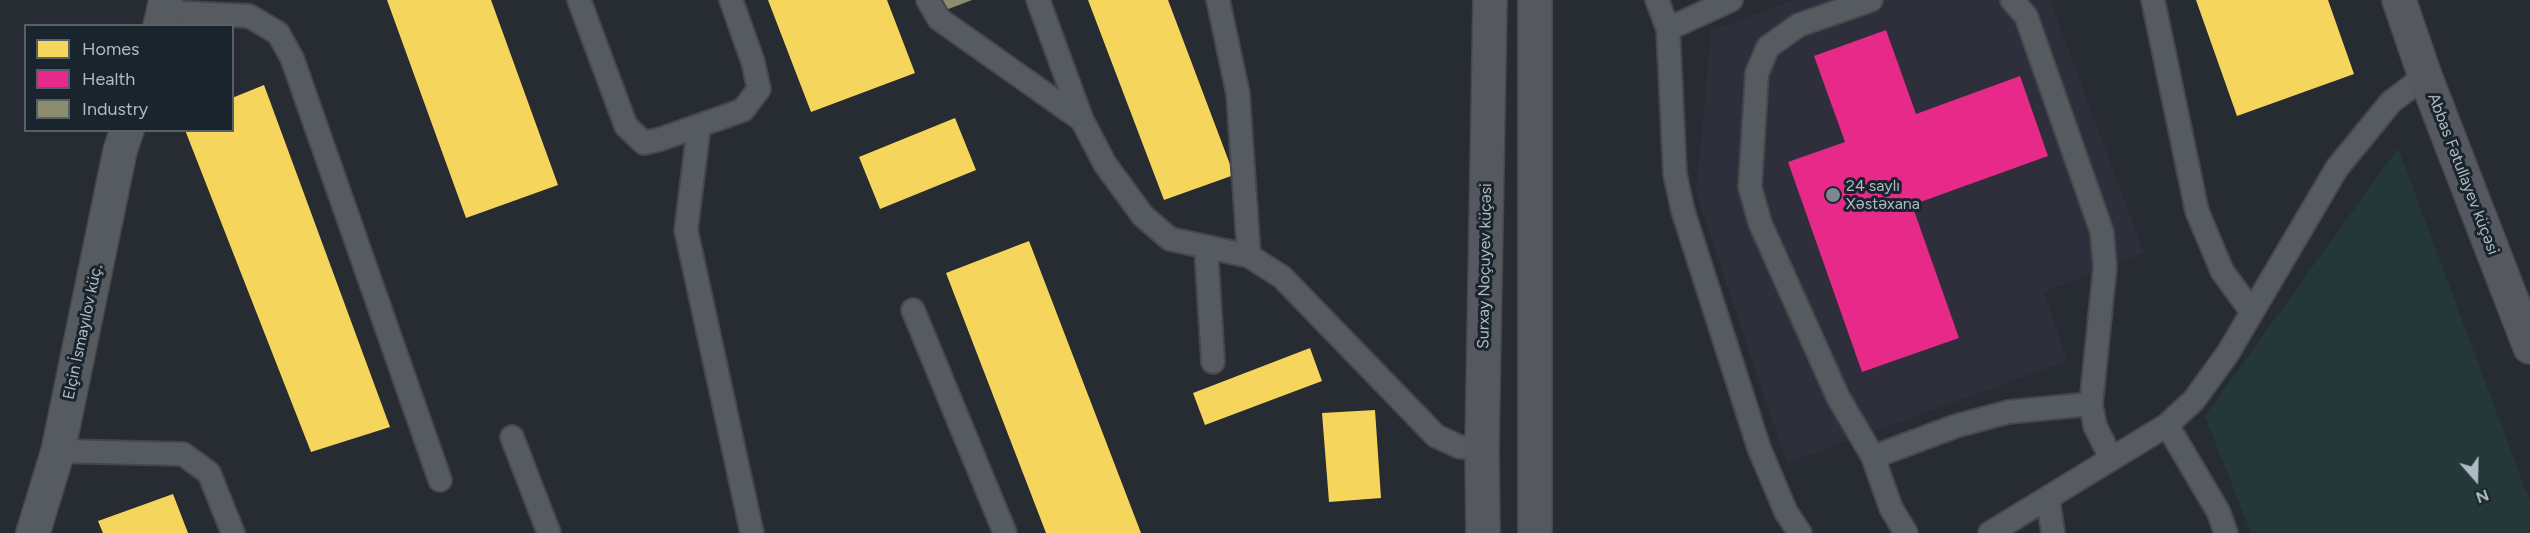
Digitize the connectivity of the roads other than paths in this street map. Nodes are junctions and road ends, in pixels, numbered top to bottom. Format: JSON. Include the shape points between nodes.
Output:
{"nodes":[{"id":1,"x":579,"y":0,"type":"edge"},
{"id":2,"x":730,"y":0,"type":"edge"},
{"id":3,"x":928,"y":0,"type":"edge"},
{"id":4,"x":1038,"y":0,"type":"edge"},
{"id":5,"x":1218,"y":0,"type":"edge"},
{"id":6,"x":1490,"y":0,"type":"edge"},
{"id":7,"x":1535,"y":0,"type":"edge"},
{"id":8,"x":1657,"y":0,"type":"edge"},
{"id":9,"x":1731,"y":0,"type":"edge"},
{"id":10,"x":1871,"y":0,"type":"edge"},
{"id":11,"x":2012,"y":0,"type":"edge"},
{"id":12,"x":2153,"y":0,"type":"edge"},
{"id":13,"x":2399,"y":0,"type":"edge"},
{"id":14,"x":164,"y":12,"type":"edge"},
{"id":15,"x":1668,"y":29,"type":"junction"},
{"id":16,"x":2425,"y":76,"type":"junction"},
{"id":17,"x":1082,"y":120,"type":"junction"},
{"id":18,"x":699,"y":126,"type":"junction"},
{"id":19,"x":126,"y":132,"type":"edge"},
{"id":20,"x":1206,"y":247,"type":"junction"},
{"id":21,"x":1249,"y":256,"type":"junction"},
{"id":22,"x":913,"y":310,"type":"dead end"},
{"id":23,"x":2252,"y":312,"type":"junction"},
{"id":24,"x":2530,"y":347,"type":"edge"},
{"id":25,"x":1213,"y":362,"type":"dead end"},
{"id":26,"x":2091,"y":404,"type":"junction"},
{"id":27,"x":2167,"y":425,"type":"junction"},
{"id":28,"x":512,"y":437,"type":"dead end"},
{"id":29,"x":1482,"y":448,"type":"junction"},
{"id":30,"x":58,"y":451,"type":"junction"},
{"id":31,"x":1873,"y":457,"type":"junction"},
{"id":32,"x":2111,"y":458,"type":"junction"},
{"id":33,"x":440,"y":480,"type":"dead end"},
{"id":34,"x":2048,"y":498,"type":"junction"},
{"id":35,"x":33,"y":533,"type":"edge"},
{"id":36,"x":233,"y":533,"type":"edge"},
{"id":37,"x":549,"y":533,"type":"edge"},
{"id":38,"x":752,"y":533,"type":"edge"},
{"id":39,"x":1005,"y":533,"type":"edge"},
{"id":40,"x":1483,"y":533,"type":"edge"},
{"id":41,"x":1535,"y":533,"type":"edge"},
{"id":42,"x":1800,"y":533,"type":"edge"},
{"id":43,"x":1906,"y":533,"type":"edge"},
{"id":44,"x":1990,"y":533,"type":"edge"},
{"id":45,"x":2053,"y":533,"type":"edge"},
{"id":46,"x":2226,"y":533,"type":"edge"}],
"edges":[{"from":1,"to":18,"type":"lane","via":[[626,126],[644,143]]},
{"from":2,"to":18,"type":"lane","via":[[759,88],[743,110]]},
{"from":3,"to":17,"type":"lane","via":[[939,19]]},
{"from":4,"to":17,"type":"lane"},
{"from":5,"to":21,"type":"lane","via":[[1238,94]]},
{"from":6,"to":29,"type":"street","name":"Surxay Noçuyev küçəsi"},
{"from":7,"to":41,"type":"street"},
{"from":8,"to":15,"type":"lane"},
{"from":9,"to":15,"type":"lane"},
{"from":10,"to":31,"type":"lane","via":[[1799,25],[1768,47],[1757,73],[1750,188],[1760,223],[1838,397]]},
{"from":11,"to":26,"type":"lane","via":[[2026,16],[2102,232],[2105,267]]},
{"from":12,"to":23,"type":"lane","via":[[2197,210],[2222,271]]},
{"from":13,"to":16,"type":"street","name":"Abbas Fətullayev küçəsi"},
{"from":14,"to":33,"type":"lane","via":[[249,16],[278,33],[292,58]]},
{"from":15,"to":42,"type":"lane","via":[[1674,174],[1683,211],[1759,448],[1786,512]]},
{"from":16,"to":23,"type":"lane","via":[[2391,102],[2337,168]]},
{"from":16,"to":24,"type":"street","name":"Abbas Fətullayev küçəsi"},
{"from":17,"to":20,"type":"lane","via":[[1105,164],[1143,216],[1170,238]]},
{"from":18,"to":38,"type":"lane","via":[[686,230]]},
{"from":19,"to":30,"type":"street","name":"Elçin İsmayılov küç."},
{"from":20,"to":21,"type":"lane"},
{"from":20,"to":25,"type":"lane"},
{"from":21,"to":29,"type":"lane","via":[[1282,277],[1436,436],[1460,447]]},
{"from":22,"to":39,"type":"lane"},
{"from":23,"to":27,"type":"lane","via":[[2194,400]]},
{"from":26,"to":31,"type":"lane","via":[[2008,412],[1956,426]]},
{"from":26,"to":32,"type":"lane","via":[[2095,426]]},
{"from":27,"to":32,"type":"lane"},
{"from":27,"to":46,"type":"lane","via":[[2218,512]]},
{"from":28,"to":37,"type":"lane"},
{"from":29,"to":40,"type":"street","name":"Surxay Noçuyev küçəsi"},
{"from":30,"to":35,"type":"street","name":"Elçin İsmayılov küç."},
{"from":30,"to":36,"type":"lane","via":[[183,454],[209,473]]},
{"from":31,"to":43,"type":"lane","via":[[1891,508]]},
{"from":32,"to":34,"type":"lane"},
{"from":34,"to":44,"type":"lane"},
{"from":34,"to":45,"type":"lane"}]}
